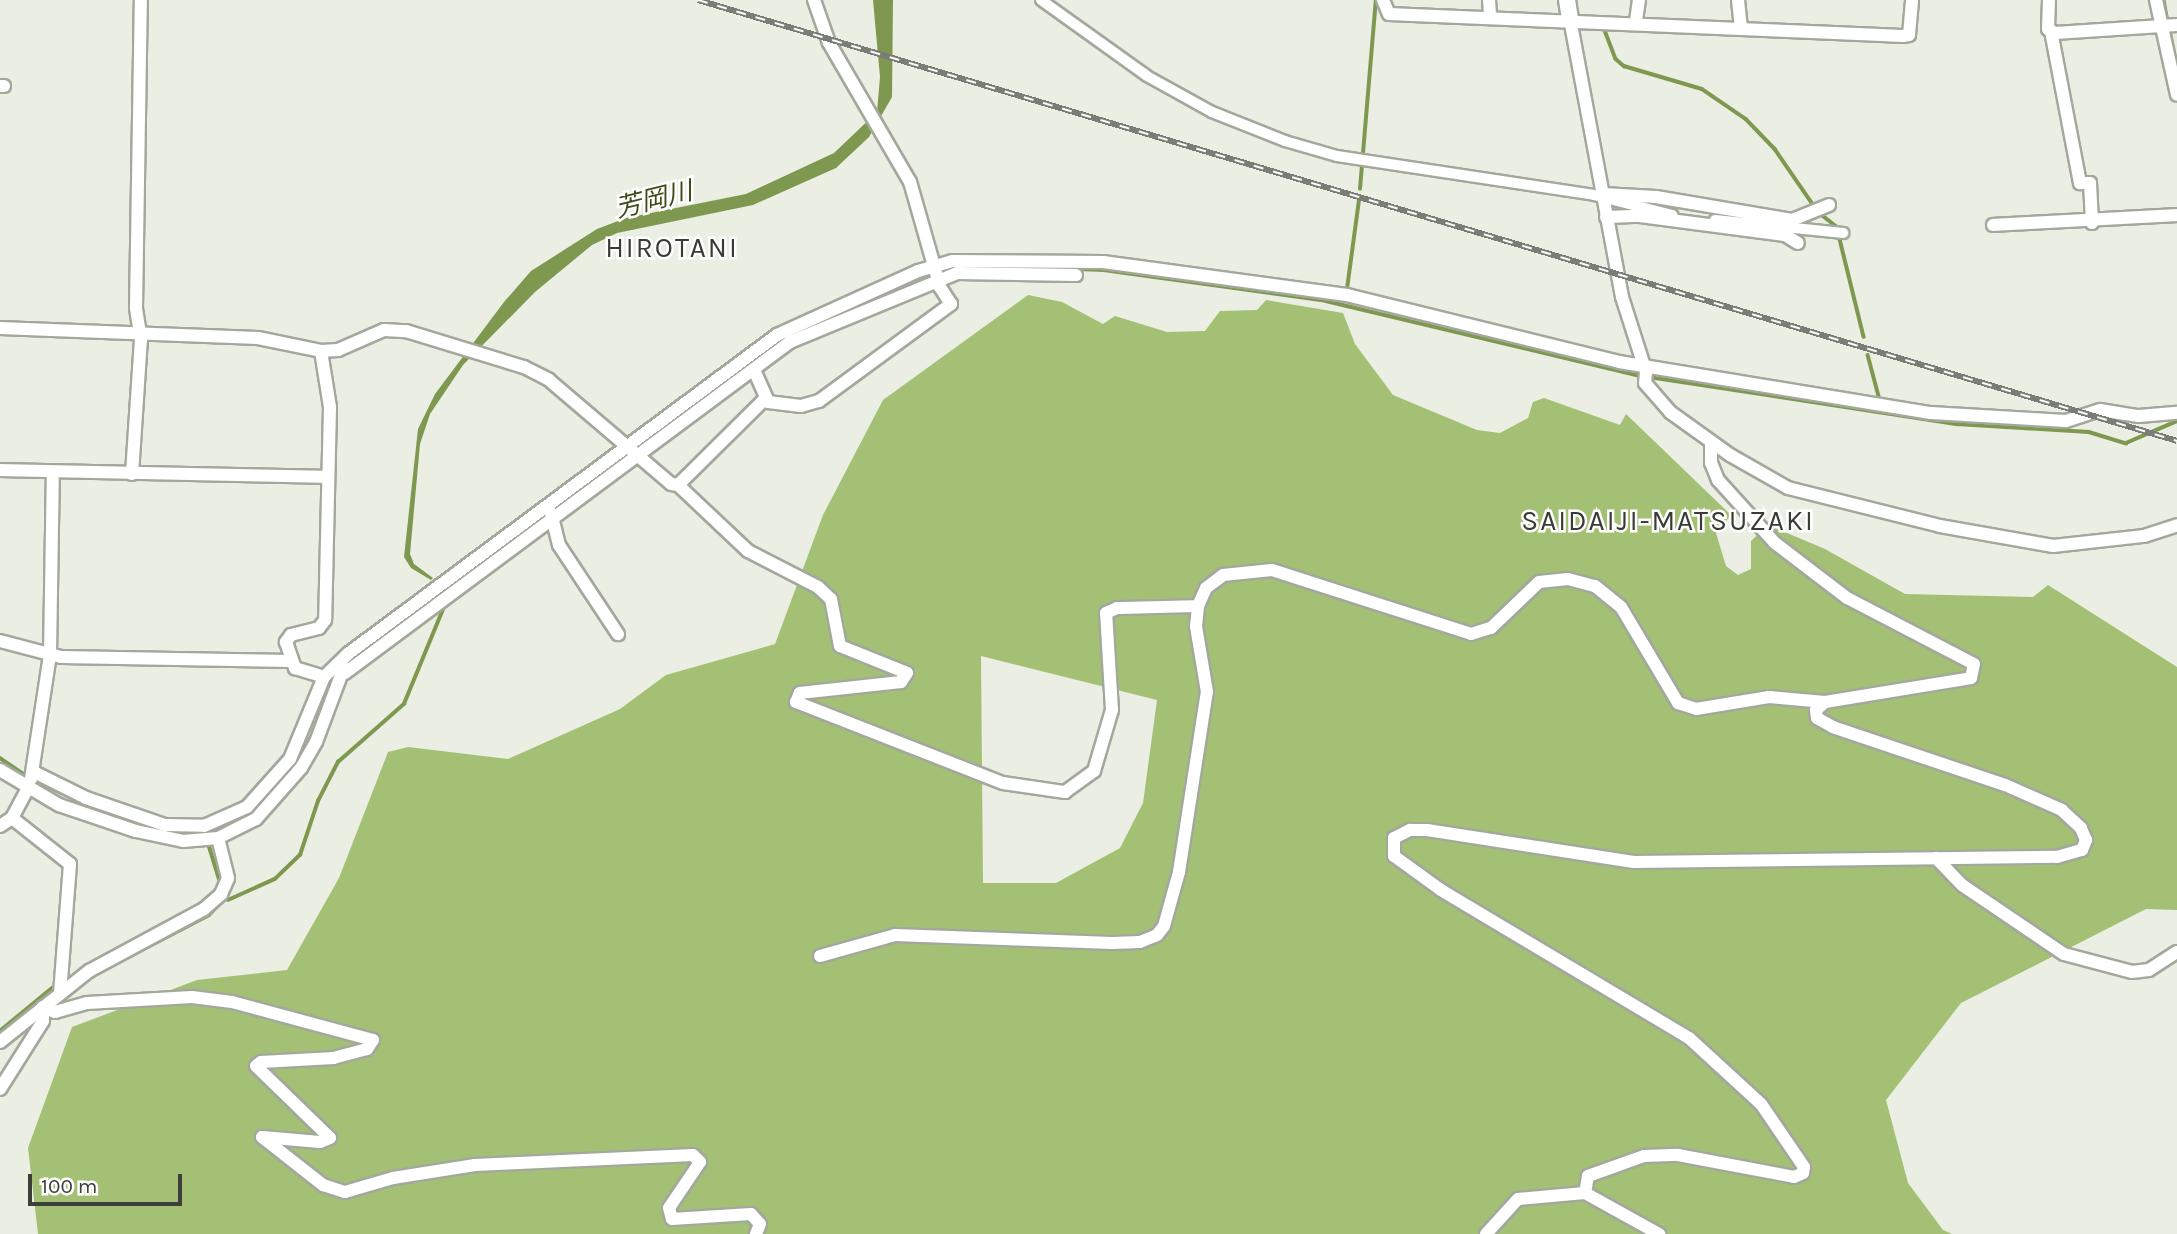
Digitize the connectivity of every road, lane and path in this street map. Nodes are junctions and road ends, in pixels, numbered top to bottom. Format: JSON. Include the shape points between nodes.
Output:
{"nodes":[{"id":1,"x":141,"y":0,"type":"edge"},
{"id":2,"x":814,"y":0,"type":"edge"},
{"id":3,"x":1041,"y":0,"type":"edge"},
{"id":4,"x":1383,"y":0,"type":"edge"},
{"id":5,"x":1489,"y":0,"type":"edge"},
{"id":6,"x":1567,"y":0,"type":"edge"},
{"id":7,"x":1639,"y":0,"type":"edge"},
{"id":8,"x":1738,"y":0,"type":"edge"},
{"id":9,"x":1912,"y":0,"type":"edge"},
{"id":10,"x":2049,"y":0,"type":"edge"},
{"id":11,"x":2156,"y":0,"type":"edge"},
{"id":12,"x":1490,"y":16,"type":"junction"},
{"id":13,"x":1570,"y":19,"type":"junction"},
{"id":14,"x":1636,"y":21,"type":"junction"},
{"id":15,"x":2170,"y":26,"type":"edge"},
{"id":16,"x":1741,"y":27,"type":"junction"},
{"id":17,"x":2051,"y":31,"type":"junction"},
{"id":18,"x":2177,"y":95,"type":"edge"},
{"id":19,"x":1603,"y":196,"type":"junction"},
{"id":20,"x":1821,"y":210,"type":"dead end"},
{"id":21,"x":2177,"y":215,"type":"edge"},
{"id":22,"x":1606,"y":217,"type":"junction"},
{"id":23,"x":2092,"y":223,"type":"junction"},
{"id":24,"x":1993,"y":225,"type":"dead end"},
{"id":25,"x":1839,"y":232,"type":"dead end"},
{"id":26,"x":1798,"y":243,"type":"dead end"},
{"id":27,"x":936,"y":273,"type":"junction"},
{"id":28,"x":1076,"y":275,"type":"dead end"},
{"id":29,"x":0,"y":328,"type":"edge"},
{"id":30,"x":138,"y":333,"type":"junction"},
{"id":31,"x":321,"y":351,"type":"junction"},
{"id":32,"x":754,"y":370,"type":"junction"},
{"id":33,"x":1645,"y":373,"type":"junction"},
{"id":34,"x":766,"y":398,"type":"junction"},
{"id":35,"x":2177,"y":413,"type":"edge"},
{"id":36,"x":1711,"y":442,"type":"junction"},
{"id":37,"x":635,"y":450,"type":"junction"},
{"id":38,"x":0,"y":470,"type":"edge"},
{"id":39,"x":53,"y":473,"type":"junction"},
{"id":40,"x":132,"y":474,"type":"junction"},
{"id":41,"x":327,"y":477,"type":"junction"},
{"id":42,"x":678,"y":485,"type":"junction"},
{"id":43,"x":550,"y":513,"type":"junction"},
{"id":44,"x":2177,"y":525,"type":"edge"},
{"id":45,"x":1198,"y":606,"type":"junction"},
{"id":46,"x":618,"y":634,"type":"dead end"},
{"id":47,"x":0,"y":641,"type":"edge"},
{"id":48,"x":50,"y":655,"type":"junction"},
{"id":49,"x":291,"y":661,"type":"junction"},
{"id":50,"x":344,"y":666,"type":"junction"},
{"id":51,"x":324,"y":677,"type":"junction"},
{"id":52,"x":1825,"y":702,"type":"junction"},
{"id":53,"x":0,"y":769,"type":"edge"},
{"id":54,"x":30,"y":781,"type":"junction"},
{"id":55,"x":12,"y":818,"type":"junction"},
{"id":56,"x":0,"y":826,"type":"edge"},
{"id":57,"x":211,"y":839,"type":"junction"},
{"id":58,"x":1936,"y":858,"type":"junction"},
{"id":59,"x":2177,"y":952,"type":"edge"},
{"id":60,"x":820,"y":956,"type":"dead end"},
{"id":61,"x":60,"y":993,"type":"junction"},
{"id":62,"x":43,"y":1007,"type":"junction"},
{"id":63,"x":0,"y":1042,"type":"edge"},
{"id":64,"x":0,"y":1089,"type":"edge"},
{"id":65,"x":1585,"y":1193,"type":"junction"},
{"id":66,"x":756,"y":1234,"type":"edge"},
{"id":67,"x":1486,"y":1234,"type":"edge"},
{"id":68,"x":1658,"y":1234,"type":"edge"}],
"edges":[{"from":1,"to":30,"type":"street"},
{"from":2,"to":27,"type":"street","via":[[819,24],[916,198]]},
{"from":3,"to":19,"type":"street","via":[[1133,68],[1212,112],[1285,141],[1362,160]]},
{"from":4,"to":12,"type":"street","via":[[1389,14]]},
{"from":5,"to":12,"type":"street"},
{"from":6,"to":13,"type":"street"},
{"from":7,"to":14,"type":"street"},
{"from":8,"to":16,"type":"street"},
{"from":9,"to":16,"type":"street","via":[[1909,35]]},
{"from":10,"to":17,"type":"street"},
{"from":11,"to":15,"type":"street"},
{"from":12,"to":13,"type":"street"},
{"from":13,"to":14,"type":"street"},
{"from":13,"to":19,"type":"street"},
{"from":14,"to":16,"type":"street"},
{"from":15,"to":17,"type":"street"},
{"from":15,"to":18,"type":"street"},
{"from":17,"to":23,"type":"street","via":[[2080,183],[2090,183]]},
{"from":19,"to":20,"type":"street","via":[[1656,197],[1792,220]]},
{"from":19,"to":22,"type":"street"},
{"from":19,"to":25,"type":"street","via":[[1668,214]]},
{"from":21,"to":23,"type":"street"},
{"from":22,"to":26,"type":"street","via":[[1640,216],[1785,235]]},
{"from":22,"to":33,"type":"street","via":[[1622,297]]},
{"from":23,"to":24,"type":"street"},
{"from":27,"to":28,"type":"street"},
{"from":27,"to":32,"type":"street","via":[[790,342]]},
{"from":27,"to":33,"type":"street","via":[[1030,258],[1154,268],[1347,295]]},
{"from":27,"to":34,"type":"street","via":[[951,303],[827,397],[801,406],[776,405]]},
{"from":27,"to":37,"type":"street","via":[[786,329]]},
{"from":29,"to":30,"type":"street"},
{"from":30,"to":31,"type":"street","via":[[258,338]]},
{"from":30,"to":40,"type":"street"},
{"from":31,"to":37,"type":"street","via":[[338,350],[368,335],[395,330],[472,351],[550,380]]},
{"from":31,"to":41,"type":"street","via":[[329,395]]},
{"from":32,"to":34,"type":"street"},
{"from":32,"to":37,"type":"street"},
{"from":33,"to":35,"type":"street","via":[[1954,415],[2066,421],[2101,410],[2139,416]]},
{"from":33,"to":36,"type":"street","via":[[1661,404]]},
{"from":34,"to":42,"type":"street"},
{"from":36,"to":44,"type":"street","via":[[1788,488],[2040,545],[2144,536]]},
{"from":36,"to":52,"type":"street","via":[[1718,480],[1808,572],[1847,598],[1974,664],[1971,678],[1963,682]]},
{"from":37,"to":42,"type":"street","via":[[667,482]]},
{"from":37,"to":43,"type":"street"},
{"from":38,"to":39,"type":"street"},
{"from":39,"to":40,"type":"street"},
{"from":39,"to":48,"type":"street"},
{"from":40,"to":41,"type":"street"},
{"from":41,"to":49,"type":"street","via":[[324,625],[288,638]]},
{"from":42,"to":45,"type":"street","via":[[748,551],[818,587],[831,599],[840,646],[907,673],[901,682],[800,693],[796,702],[822,716],[1003,783],[1065,792],[1094,771],[1112,710],[1106,613],[1130,607]]},
{"from":43,"to":46,"type":"street","via":[[559,545]]},
{"from":43,"to":50,"type":"street"},
{"from":45,"to":52,"type":"street","via":[[1206,588],[1223,575],[1272,570],[1450,629],[1483,634],[1539,582],[1568,579],[1595,586],[1621,607],[1658,673],[1685,707],[1715,708],[1784,696]]},
{"from":45,"to":60,"type":"street","via":[[1196,626],[1207,692],[1179,872],[1164,926],[1157,935],[1140,942],[1112,943],[895,935]]},
{"from":47,"to":48,"type":"street"},
{"from":48,"to":49,"type":"street"},
{"from":48,"to":54,"type":"street"},
{"from":49,"to":51,"type":"street","via":[[301,673]]},
{"from":50,"to":51,"type":"street"},
{"from":50,"to":57,"type":"street","via":[[300,768],[256,819]]},
{"from":51,"to":54,"type":"street","via":[[290,759],[247,807],[204,826],[158,823]]},
{"from":52,"to":58,"type":"street","via":[[1816,710],[1817,718],[1833,727],[2044,801],[2073,817],[2085,840],[2081,850],[2057,857]]},
{"from":53,"to":54,"type":"street"},
{"from":54,"to":55,"type":"street"},
{"from":54,"to":57,"type":"street","via":[[64,806],[152,836]]},
{"from":55,"to":56,"type":"street"},
{"from":55,"to":61,"type":"street","via":[[70,864]]},
{"from":57,"to":61,"type":"street","via":[[228,878],[221,894],[204,909],[89,971]]},
{"from":58,"to":59,"type":"street","via":[[1982,900],[2064,954],[2132,972],[2149,970]]},
{"from":58,"to":65,"type":"street","via":[[1634,862],[1426,830],[1410,830],[1394,838],[1394,856],[1441,890],[1689,1038],[1762,1104],[1804,1167],[1803,1173],[1794,1177],[1678,1155],[1644,1156],[1588,1176]]},
{"from":61,"to":62,"type":"street"},
{"from":62,"to":63,"type":"street"},
{"from":62,"to":64,"type":"street","via":[[43,1021]]},
{"from":62,"to":66,"type":"street","via":[[55,1012],[87,1003],[192,997],[258,1008],[373,1041],[367,1049],[334,1058],[256,1066],[330,1138],[320,1142],[262,1136],[309,1175],[338,1191],[475,1165],[693,1155],[700,1162],[669,1208],[672,1219],[751,1214],[760,1224]]},
{"from":65,"to":67,"type":"street","via":[[1518,1199]]},
{"from":65,"to":68,"type":"street"}]}
